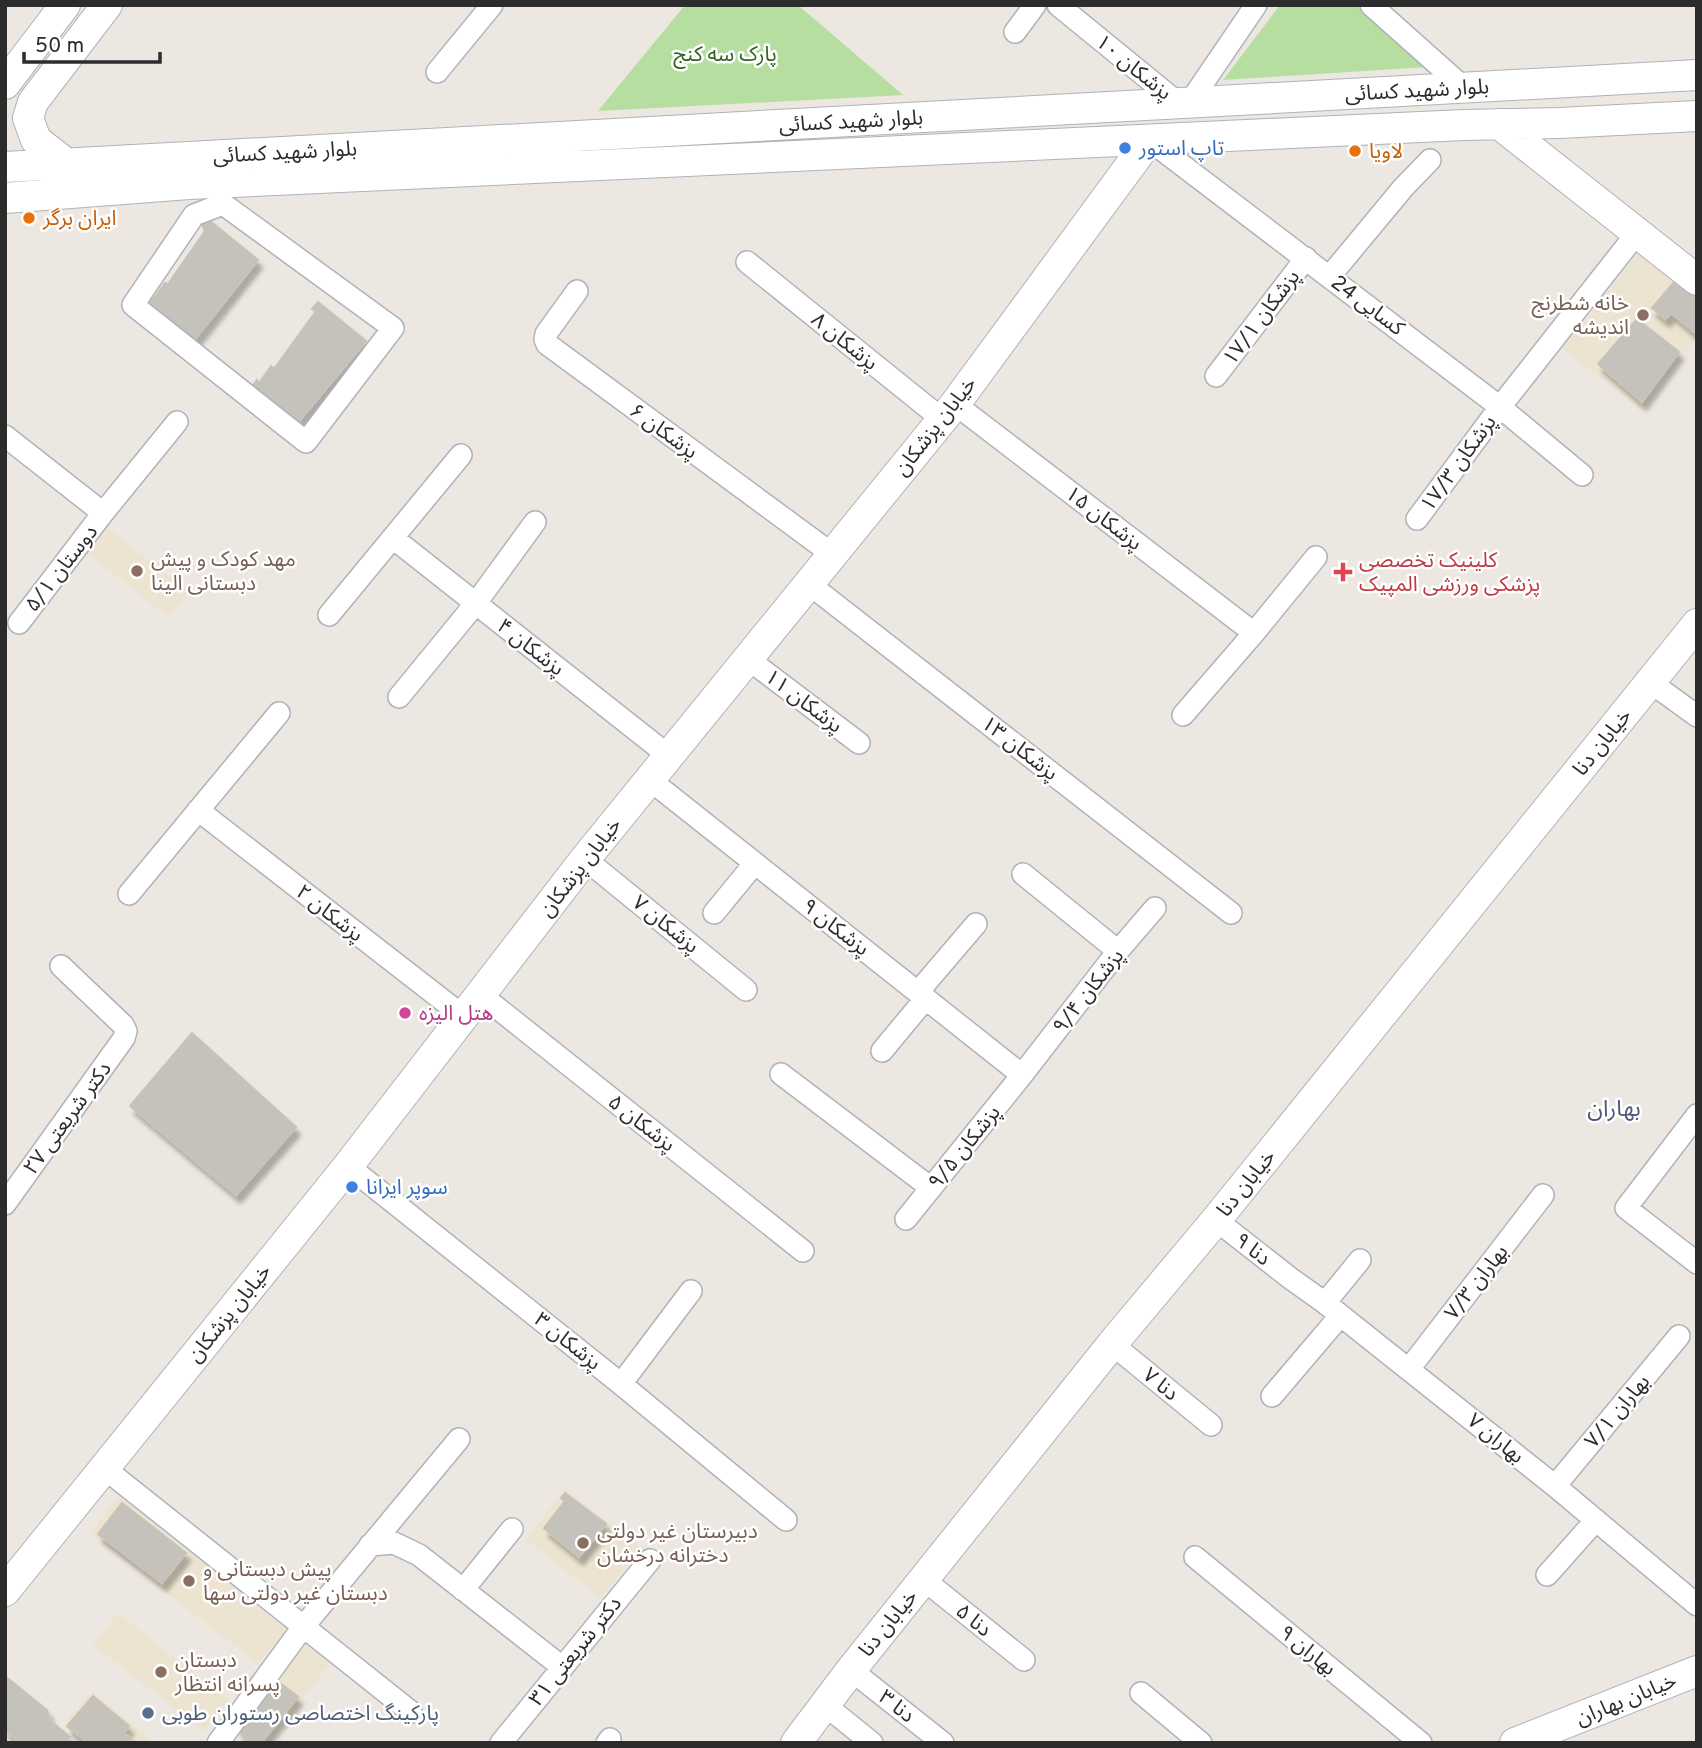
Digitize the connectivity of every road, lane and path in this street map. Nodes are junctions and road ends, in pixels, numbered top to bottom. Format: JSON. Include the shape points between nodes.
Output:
{"nodes":[{"id":1,"x":65,"y":5,"type":"edge"},
{"id":2,"x":107,"y":5,"type":"edge"},
{"id":3,"x":492,"y":5,"type":"edge"},
{"id":4,"x":1035,"y":5,"type":"edge"},
{"id":5,"x":1058,"y":5,"type":"edge"},
{"id":6,"x":1256,"y":5,"type":"edge"},
{"id":7,"x":1371,"y":5,"type":"edge"},
{"id":8,"x":1016,"y":32,"type":"dead end"},
{"id":9,"x":437,"y":72,"type":"dead end"},
{"id":10,"x":1697,"y":75,"type":"edge"},
{"id":11,"x":5,"y":84,"type":"edge"},
{"id":12,"x":1463,"y":87,"type":"junction"},
{"id":13,"x":1184,"y":102,"type":"junction"},
{"id":14,"x":1697,"y":116,"type":"edge"},
{"id":15,"x":1559,"y":123,"type":"junction"},
{"id":16,"x":1499,"y":124,"type":"junction"},
{"id":17,"x":543,"y":138,"type":"junction"},
{"id":18,"x":1149,"y":140,"type":"junction"},
{"id":19,"x":1430,"y":160,"type":"dead end"},
{"id":20,"x":67,"y":164,"type":"junction"},
{"id":21,"x":5,"y":167,"type":"edge"},
{"id":22,"x":542,"y":169,"type":"junction"},
{"id":23,"x":189,"y":184,"type":"junction"},
{"id":24,"x":5,"y":198,"type":"edge"},
{"id":25,"x":194,"y":215,"type":"junction"},
{"id":26,"x":1637,"y":233,"type":"junction"},
{"id":27,"x":1306,"y":258,"type":"junction"},
{"id":28,"x":747,"y":262,"type":"dead end"},
{"id":29,"x":1697,"y":267,"type":"edge"},
{"id":30,"x":1330,"y":276,"type":"junction"},
{"id":31,"x":1697,"y":280,"type":"edge"},
{"id":32,"x":577,"y":291,"type":"dead end"},
{"id":33,"x":1216,"y":376,"type":"dead end"},
{"id":34,"x":1500,"y":407,"type":"junction"},
{"id":35,"x":948,"y":411,"type":"junction"},
{"id":36,"x":177,"y":422,"type":"dead end"},
{"id":37,"x":5,"y":436,"type":"edge"},
{"id":38,"x":461,"y":455,"type":"dead end"},
{"id":39,"x":1582,"y":475,"type":"dead end"},
{"id":40,"x":103,"y":513,"type":"junction"},
{"id":41,"x":1417,"y":519,"type":"dead end"},
{"id":42,"x":535,"y":522,"type":"dead end"},
{"id":43,"x":393,"y":538,"type":"junction"},
{"id":44,"x":832,"y":554,"type":"junction"},
{"id":45,"x":1316,"y":557,"type":"dead end"},
{"id":46,"x":809,"y":584,"type":"junction"},
{"id":47,"x":476,"y":603,"type":"junction"},
{"id":48,"x":329,"y":615,"type":"dead end"},
{"id":49,"x":19,"y":623,"type":"dead end"},
{"id":50,"x":1697,"y":624,"type":"edge"},
{"id":51,"x":1254,"y":633,"type":"junction"},
{"id":52,"x":748,"y":659,"type":"junction"},
{"id":53,"x":1650,"y":682,"type":"junction"},
{"id":54,"x":399,"y":697,"type":"dead end"},
{"id":55,"x":279,"y":713,"type":"dead end"},
{"id":56,"x":1183,"y":715,"type":"dead end"},
{"id":57,"x":1697,"y":716,"type":"edge"},
{"id":58,"x":859,"y":743,"type":"dead end"},
{"id":59,"x":669,"y":756,"type":"junction"},
{"id":60,"x":650,"y":780,"type":"junction"},
{"id":61,"x":198,"y":810,"type":"junction"},
{"id":62,"x":585,"y":859,"type":"junction"},
{"id":63,"x":755,"y":863,"type":"junction"},
{"id":64,"x":1023,"y":874,"type":"dead end"},
{"id":65,"x":129,"y":894,"type":"dead end"},
{"id":66,"x":1154,"y":908,"type":"dead end"},
{"id":67,"x":714,"y":913,"type":"dead end"},
{"id":68,"x":1231,"y":913,"type":"dead end"},
{"id":69,"x":975,"y":924,"type":"dead end"},
{"id":70,"x":1118,"y":951,"type":"junction"},
{"id":71,"x":61,"y":966,"type":"dead end"},
{"id":72,"x":746,"y":990,"type":"dead end"},
{"id":73,"x":922,"y":995,"type":"junction"},
{"id":74,"x":472,"y":1006,"type":"junction"},
{"id":75,"x":882,"y":1051,"type":"dead end"},
{"id":76,"x":781,"y":1074,"type":"dead end"},
{"id":77,"x":1022,"y":1075,"type":"junction"},
{"id":78,"x":1697,"y":1115,"type":"edge"},
{"id":79,"x":348,"y":1166,"type":"junction"},
{"id":80,"x":931,"y":1188,"type":"junction"},
{"id":81,"x":1543,"y":1195,"type":"dead end"},
{"id":82,"x":5,"y":1204,"type":"edge"},
{"id":83,"x":906,"y":1219,"type":"dead end"},
{"id":84,"x":1216,"y":1220,"type":"junction"},
{"id":85,"x":803,"y":1251,"type":"dead end"},
{"id":86,"x":1360,"y":1260,"type":"dead end"},
{"id":87,"x":1697,"y":1263,"type":"edge"},
{"id":88,"x":1290,"y":1278,"type":"joint"},
{"id":89,"x":691,"y":1292,"type":"dead end"},
{"id":90,"x":1332,"y":1309,"type":"junction"},
{"id":91,"x":1679,"y":1336,"type":"dead end"},
{"id":92,"x":1112,"y":1344,"type":"junction"},
{"id":93,"x":1409,"y":1369,"type":"junction"},
{"id":94,"x":621,"y":1384,"type":"junction"},
{"id":95,"x":1272,"y":1396,"type":"dead end"},
{"id":96,"x":1211,"y":1425,"type":"dead end"},
{"id":97,"x":459,"y":1439,"type":"dead end"},
{"id":98,"x":104,"y":1468,"type":"junction"},
{"id":99,"x":1555,"y":1486,"type":"junction"},
{"id":100,"x":786,"y":1520,"type":"dead end"},
{"id":101,"x":1595,"y":1520,"type":"junction"},
{"id":102,"x":512,"y":1530,"type":"dead end"},
{"id":103,"x":370,"y":1545,"type":"junction"},
{"id":104,"x":1195,"y":1558,"type":"dead end"},
{"id":105,"x":650,"y":1560,"type":"dead end"},
{"id":106,"x":1547,"y":1575,"type":"dead end"},
{"id":107,"x":923,"y":1579,"type":"junction"},
{"id":108,"x":463,"y":1590,"type":"junction"},
{"id":109,"x":5,"y":1591,"type":"edge"},
{"id":110,"x":1697,"y":1605,"type":"edge"},
{"id":111,"x":303,"y":1627,"type":"junction"},
{"id":112,"x":1024,"y":1660,"type":"dead end"},
{"id":113,"x":562,"y":1667,"type":"junction"},
{"id":114,"x":851,"y":1670,"type":"junction"},
{"id":115,"x":1697,"y":1671,"type":"edge"},
{"id":116,"x":1141,"y":1693,"type":"dead end"},
{"id":117,"x":825,"y":1705,"type":"junction"},
{"id":118,"x":411,"y":1712,"type":"dead end"},
{"id":119,"x":228,"y":1739,"type":"edge"},
{"id":120,"x":501,"y":1743,"type":"edge"},
{"id":121,"x":796,"y":1743,"type":"edge"},
{"id":122,"x":872,"y":1743,"type":"edge"},
{"id":123,"x":943,"y":1743,"type":"edge"},
{"id":124,"x":1201,"y":1743,"type":"edge"},
{"id":125,"x":1421,"y":1743,"type":"edge"},
{"id":126,"x":1515,"y":1743,"type":"edge"}],
"edges":[{"from":1,"to":11,"type":"street"},
{"from":2,"to":20,"type":"street","via":[[33,102],[28,118],[36,140]]},
{"from":3,"to":9,"type":"street"},
{"from":4,"to":8,"type":"street"},
{"from":5,"to":13,"type":"street","name":"۱۰ پزشکان"},
{"from":6,"to":13,"type":"street"},
{"from":7,"to":12,"type":"street"},
{"from":10,"to":12,"type":"street","name":"بلوار شهید کسائی"},
{"from":12,"to":13,"type":"street","name":"بلوار شهید کسائی"},
{"from":13,"to":17,"type":"street","name":"بلوار شهید کسائی"},
{"from":14,"to":15,"type":"street","name":"بلوار شهید کسائی"},
{"from":15,"to":16,"type":"street","name":"بلوار شهید کسائی"},
{"from":15,"to":29,"type":"street","via":[[1553,153]]},
{"from":16,"to":18,"type":"street","name":"بلوار شهید کسائی"},
{"from":16,"to":26,"type":"street"},
{"from":17,"to":20,"type":"street","name":"بلوار شهید کسائی"},
{"from":17,"to":22,"type":"street"},
{"from":18,"to":22,"type":"street","name":"بلوار شهید کسائی"},
{"from":18,"to":27,"type":"street","name":"کسایی 24"},
{"from":18,"to":35,"type":"street","name":"خیابان پزشکان"},
{"from":19,"to":30,"type":"street"},
{"from":20,"to":21,"type":"street","name":"بلوار شهید کسائی"},
{"from":22,"to":23,"type":"street","name":"بلوار شهید کسائی"},
{"from":23,"to":24,"type":"street","name":"بلوار شهید کسائی"},
{"from":23,"to":25,"type":"street"},
{"from":25,"to":25,"type":"street","via":[[132,305],[306,442],[393,328],[223,204]]},
{"from":26,"to":31,"type":"street"},
{"from":26,"to":34,"type":"street","name":"۱۷/۳ پزشکان"},
{"from":27,"to":30,"type":"street","name":"کسایی 24"},
{"from":27,"to":33,"type":"street","name":"۱۷/۱ پزشکان"},
{"from":28,"to":35,"type":"street","name":"۸ پزشکان"},
{"from":30,"to":34,"type":"street","name":"کسایی 24"},
{"from":32,"to":44,"type":"street","name":"۶ پزشکان","via":[[546,334],[547,344]]},
{"from":34,"to":39,"type":"street","name":"کسایی 24"},
{"from":34,"to":41,"type":"street","name":"۱۷/۳ پزشکان"},
{"from":35,"to":44,"type":"street","name":"خیابان پزشکان"},
{"from":35,"to":51,"type":"street","name":"۱۵ پزشکان"},
{"from":36,"to":40,"type":"street","name":"۵/۱ دوستان"},
{"from":37,"to":40,"type":"street"},
{"from":38,"to":43,"type":"street"},
{"from":40,"to":49,"type":"street","name":"۵/۱ دوستان"},
{"from":42,"to":47,"type":"street"},
{"from":43,"to":47,"type":"street","name":"۴ پزشکان"},
{"from":43,"to":48,"type":"street"},
{"from":44,"to":46,"type":"street","name":"خیابان پزشکان"},
{"from":45,"to":51,"type":"street"},
{"from":46,"to":52,"type":"street","name":"خیابان پزشکان"},
{"from":46,"to":68,"type":"street","name":"۱۳ پزشکان"},
{"from":47,"to":54,"type":"street"},
{"from":47,"to":59,"type":"street","name":"۴ پزشکان"},
{"from":50,"to":53,"type":"street","name":"خیابان دنا"},
{"from":51,"to":56,"type":"street"},
{"from":52,"to":58,"type":"street","name":"۱۱ پزشکان"},
{"from":52,"to":59,"type":"street","name":"خیابان پزشکان"},
{"from":53,"to":57,"type":"street"},
{"from":53,"to":84,"type":"street","name":"خیابان دنا"},
{"from":55,"to":61,"type":"street"},
{"from":59,"to":60,"type":"street","name":"خیابان پزشکان"},
{"from":60,"to":62,"type":"street","name":"خیابان پزشکان"},
{"from":60,"to":63,"type":"street","name":"۹ پزشکان"},
{"from":61,"to":65,"type":"street"},
{"from":61,"to":74,"type":"street","name":"۲ پزشکان"},
{"from":62,"to":72,"type":"street","name":"۷ پزشکان"},
{"from":62,"to":74,"type":"street","name":"خیابان پزشکان"},
{"from":63,"to":67,"type":"street"},
{"from":63,"to":73,"type":"street","name":"۹ پزشکان"},
{"from":64,"to":70,"type":"street"},
{"from":66,"to":70,"type":"street","name":"۹/۴ پزشکان"},
{"from":69,"to":73,"type":"street"},
{"from":70,"to":77,"type":"street","name":"۹/۴ پزشکان"},
{"from":71,"to":82,"type":"street","name":"۲۷ دکتر شریعتی","via":[[126,1031]]},
{"from":73,"to":75,"type":"street"},
{"from":73,"to":77,"type":"street","name":"۹ پزشکان"},
{"from":74,"to":79,"type":"street","name":"خیابان پزشکان"},
{"from":74,"to":85,"type":"street","name":"۵ پزشکان"},
{"from":76,"to":80,"type":"street"},
{"from":77,"to":80,"type":"street","name":"۹/۵ پزشکان"},
{"from":78,"to":87,"type":"street","via":[[1626,1208]]},
{"from":79,"to":94,"type":"street","name":"۳ پزشکان"},
{"from":79,"to":98,"type":"street","name":"خیابان پزشکان"},
{"from":80,"to":83,"type":"street","name":"۹/۵ پزشکان"},
{"from":81,"to":93,"type":"street","name":"۷/۳ بهاران"},
{"from":84,"to":88,"type":"street","name":"۹ دنا"},
{"from":84,"to":92,"type":"street","name":"خیابان دنا"},
{"from":86,"to":90,"type":"street"},
{"from":88,"to":90,"type":"street","name":"۷ بهاران"},
{"from":89,"to":94,"type":"street"},
{"from":90,"to":93,"type":"street","name":"۷ بهاران"},
{"from":90,"to":95,"type":"street"},
{"from":91,"to":99,"type":"street","name":"۷/۱ بهاران"},
{"from":92,"to":96,"type":"street","name":"۷ دنا"},
{"from":92,"to":107,"type":"street","name":"خیابان دنا"},
{"from":93,"to":99,"type":"street","name":"۷ بهاران"},
{"from":94,"to":100,"type":"street","name":"۳ پزشکان"},
{"from":97,"to":103,"type":"street"},
{"from":98,"to":109,"type":"street","name":"خیابان پزشکان"},
{"from":98,"to":111,"type":"street"},
{"from":99,"to":101,"type":"street","name":"۷ بهاران"},
{"from":101,"to":106,"type":"street"},
{"from":101,"to":110,"type":"street","name":"۷ بهاران"},
{"from":102,"to":108,"type":"street"},
{"from":103,"to":108,"type":"street","via":[[394,1543],[419,1555]]},
{"from":103,"to":111,"type":"street"},
{"from":104,"to":125,"type":"street","name":"۹ بهاران"},
{"from":105,"to":113,"type":"street","name":"۳۱ دکتر شریعتی"},
{"from":107,"to":112,"type":"street","name":"۵ دنا"},
{"from":107,"to":114,"type":"street","name":"خیابان دنا"},
{"from":108,"to":113,"type":"street"},
{"from":111,"to":118,"type":"street"},
{"from":111,"to":119,"type":"street"},
{"from":113,"to":120,"type":"street","name":"۳۱ دکتر شریعتی"},
{"from":114,"to":117,"type":"street","name":"خیابان دنا"},
{"from":114,"to":123,"type":"street","name":"۳ دنا"},
{"from":115,"to":126,"type":"street","name":"خیابان بهاران"},
{"from":116,"to":124,"type":"street"},
{"from":117,"to":121,"type":"street","name":"خیابان دنا"},
{"from":117,"to":122,"type":"street"}]}
